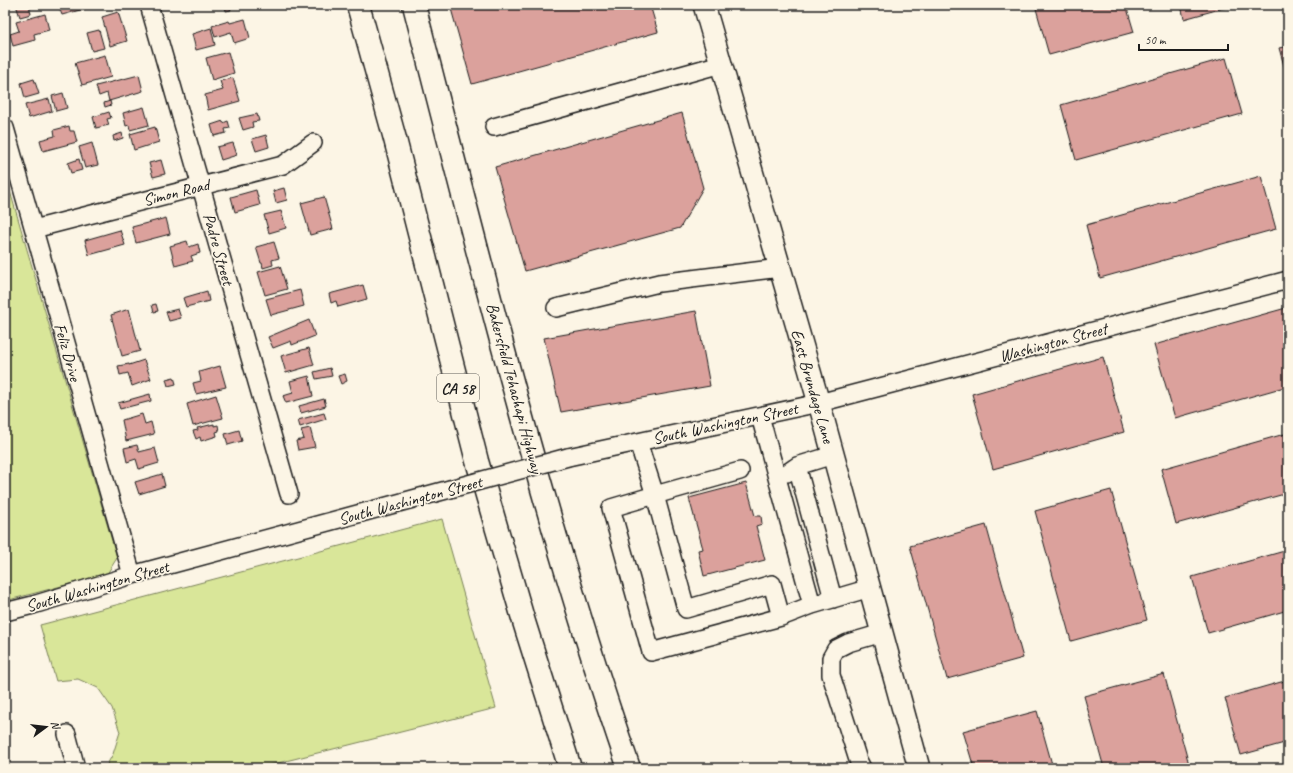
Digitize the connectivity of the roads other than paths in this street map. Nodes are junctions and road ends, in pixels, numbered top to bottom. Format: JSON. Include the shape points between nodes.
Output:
{"nodes":[{"id":1,"x":149,"y":5,"type":"edge"},
{"id":2,"x":358,"y":5,"type":"edge"},
{"id":3,"x":414,"y":5,"type":"edge"},
{"id":4,"x":704,"y":5,"type":"edge"},
{"id":5,"x":721,"y":64,"type":"junction"},
{"id":6,"x":494,"y":127,"type":"dead end"},
{"id":7,"x":5,"y":128,"type":"edge"},
{"id":8,"x":313,"y":143,"type":"dead end"},
{"id":9,"x":201,"y":186,"type":"junction"},
{"id":10,"x":34,"y":229,"type":"junction"},
{"id":11,"x":780,"y":268,"type":"junction"},
{"id":12,"x":1288,"y":280,"type":"edge"},
{"id":13,"x":556,"y":308,"type":"dead end"},
{"id":14,"x":819,"y":403,"type":"junction"},
{"id":15,"x":760,"y":416,"type":"junction"},
{"id":16,"x":638,"y":442,"type":"junction"},
{"id":17,"x":833,"y":455,"type":"junction"},
{"id":18,"x":797,"y":466,"type":"junction"},
{"id":19,"x":740,"y":471,"type":"dead end"},
{"id":20,"x":778,"y":480,"type":"junction"},
{"id":21,"x":288,"y":494,"type":"dead end"},
{"id":22,"x":655,"y":495,"type":"junction"},
{"id":23,"x":132,"y":575,"type":"junction"},
{"id":24,"x":870,"y":588,"type":"junction"},
{"id":25,"x":833,"y":599,"type":"junction"},
{"id":26,"x":812,"y":605,"type":"junction"},
{"id":27,"x":5,"y":612,"type":"edge"},
{"id":28,"x":781,"y":617,"type":"junction"},
{"id":29,"x":882,"y":633,"type":"junction"},
{"id":30,"x":67,"y":734,"type":"dead end"},
{"id":31,"x":76,"y":768,"type":"edge"},
{"id":32,"x":570,"y":768,"type":"edge"},
{"id":33,"x":629,"y":768,"type":"edge"},
{"id":34,"x":862,"y":768,"type":"edge"},
{"id":35,"x":919,"y":768,"type":"edge"}],
"edges":[{"from":1,"to":9,"type":"street","name":"Padre Street"},
{"from":2,"to":32,"type":"highway","number":"CA 58","via":[[474,449]]},
{"from":3,"to":33,"type":"highway","name":"Bakersfield Tehachapi Highway","via":[[527,438],[578,612]]},
{"from":4,"to":5,"type":"main road","name":"East Brundage Lane"},
{"from":5,"to":6,"type":"street"},
{"from":5,"to":11,"type":"main road","name":"East Brundage Lane"},
{"from":7,"to":10,"type":"street","name":"Feliz Drive"},
{"from":8,"to":9,"type":"street","name":"Simon Road","via":[[283,165]]},
{"from":9,"to":10,"type":"street","name":"Simon Road"},
{"from":9,"to":21,"type":"street","name":"Padre Street"},
{"from":10,"to":23,"type":"street","name":"Feliz Drive"},
{"from":11,"to":13,"type":"street","via":[[659,283]]},
{"from":11,"to":14,"type":"main road","name":"East Brundage Lane"},
{"from":12,"to":14,"type":"street","name":"Washington Street"},
{"from":14,"to":15,"type":"street","name":"South Washington Street"},
{"from":14,"to":17,"type":"main road","name":"East Brundage Lane"},
{"from":15,"to":16,"type":"street","name":"South Washington Street"},
{"from":15,"to":20,"type":"street"},
{"from":16,"to":22,"type":"street"},
{"from":16,"to":23,"type":"street","name":"South Washington Street","bridge":true,"via":[[568,457]]},
{"from":17,"to":18,"type":"street"},
{"from":17,"to":24,"type":"main road","name":"East Brundage Lane"},
{"from":18,"to":20,"type":"street"},
{"from":18,"to":25,"type":"street"},
{"from":19,"to":22,"type":"street"},
{"from":20,"to":26,"type":"street"},
{"from":22,"to":28,"type":"street","via":[[686,609],[772,584]]},
{"from":22,"to":28,"type":"street","via":[[611,508],[651,652]]},
{"from":23,"to":27,"type":"street","name":"South Washington Street"},
{"from":24,"to":25,"type":"street"},
{"from":24,"to":29,"type":"main road","name":"East Brundage Lane"},
{"from":25,"to":26,"type":"street"},
{"from":26,"to":28,"type":"street"},
{"from":29,"to":34,"type":"street","via":[[848,643],[836,649],[831,658],[831,675]]},
{"from":29,"to":35,"type":"main road","name":"East Brundage Lane"},
{"from":30,"to":31,"type":"street"}]}
